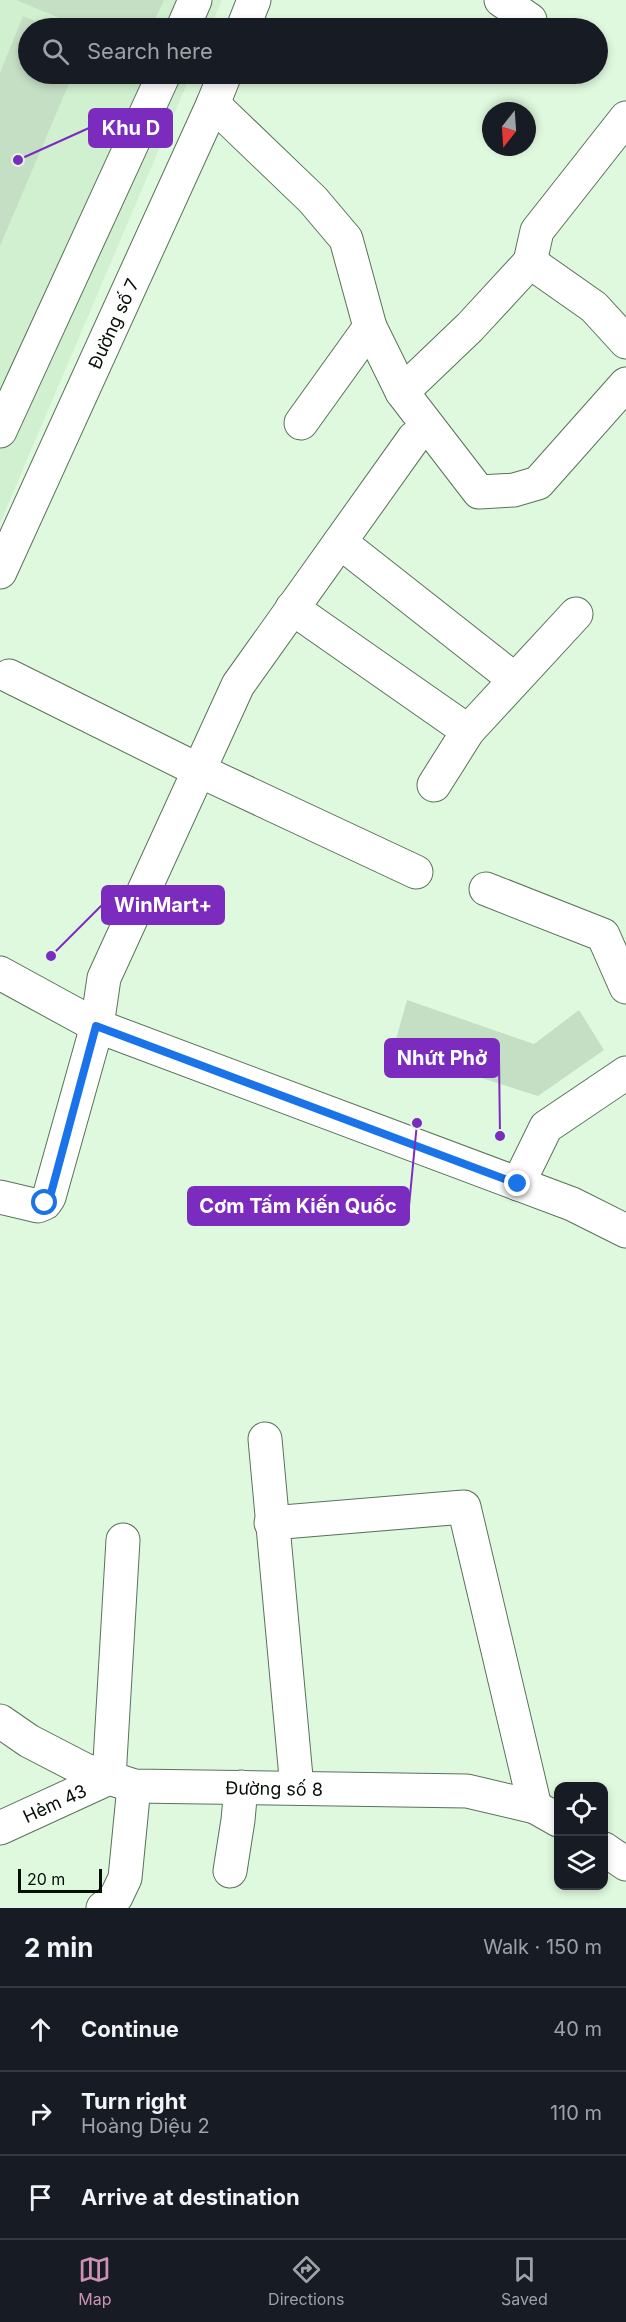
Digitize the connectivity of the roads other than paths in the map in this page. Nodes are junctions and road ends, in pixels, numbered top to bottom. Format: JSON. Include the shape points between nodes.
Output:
{"nodes":[{"id":1,"x":195,"y":0,"type":"edge"},
{"id":2,"x":254,"y":0,"type":"edge"},
{"id":3,"x":501,"y":0,"type":"edge"},
{"id":4,"x":187,"y":18,"type":"edge"},
{"id":5,"x":247,"y":18,"type":"edge"},
{"id":6,"x":527,"y":18,"type":"edge"},
{"id":7,"x":159,"y":84,"type":"edge"},
{"id":8,"x":221,"y":84,"type":"edge"},
{"id":9,"x":213,"y":104,"type":"junction"},
{"id":10,"x":626,"y":118,"type":"edge"},
{"id":11,"x":530,"y":262,"type":"junction"},
{"id":12,"x":370,"y":327,"type":"junction"},
{"id":13,"x":626,"y":342,"type":"edge"},
{"id":14,"x":626,"y":384,"type":"edge"},
{"id":15,"x":402,"y":392,"type":"junction"},
{"id":16,"x":301,"y":423,"type":"dead end"},
{"id":17,"x":0,"y":430,"type":"edge"},
{"id":18,"x":414,"y":438,"type":"dead end"},
{"id":19,"x":340,"y":542,"type":"junction"},
{"id":20,"x":0,"y":572,"type":"edge"},
{"id":21,"x":292,"y":609,"type":"junction"},
{"id":22,"x":576,"y":614,"type":"dead end"},
{"id":23,"x":9,"y":676,"type":"dead end"},
{"id":24,"x":514,"y":679,"type":"junction"},
{"id":25,"x":468,"y":730,"type":"junction"},
{"id":26,"x":198,"y":770,"type":"junction"},
{"id":27,"x":434,"y":785,"type":"dead end"},
{"id":28,"x":416,"y":872,"type":"dead end"},
{"id":29,"x":486,"y":890,"type":"dead end"},
{"id":30,"x":0,"y":973,"type":"edge"},
{"id":31,"x":626,"y":987,"type":"edge"},
{"id":32,"x":96,"y":1026,"type":"junction"},
{"id":33,"x":626,"y":1073,"type":"edge"},
{"id":34,"x":518,"y":1184,"type":"junction"},
{"id":35,"x":0,"y":1197,"type":"edge"},
{"id":36,"x":626,"y":1231,"type":"edge"},
{"id":37,"x":265,"y":1440,"type":"dead end"},
{"id":38,"x":272,"y":1523,"type":"junction"},
{"id":39,"x":123,"y":1539,"type":"dead end"},
{"id":40,"x":0,"y":1721,"type":"edge"},
{"id":41,"x":122,"y":1782,"type":"junction"},
{"id":42,"x":241,"y":1787,"type":"junction"},
{"id":43,"x":297,"y":1788,"type":"junction"},
{"id":44,"x":547,"y":1813,"type":"edge"},
{"id":45,"x":0,"y":1828,"type":"edge"},
{"id":46,"x":608,"y":1852,"type":"edge"},
{"id":47,"x":626,"y":1864,"type":"edge"},
{"id":48,"x":230,"y":1871,"type":"dead end"},
{"id":49,"x":103,"y":1908,"type":"edge"}],
"edges":[{"from":1,"to":4,"type":"street"},
{"from":2,"to":5,"type":"street"},
{"from":3,"to":6,"type":"street"},
{"from":7,"to":17,"type":"street"},
{"from":8,"to":9,"type":"street","name":"Đường số 7"},
{"from":9,"to":12,"type":"street","via":[[313,200],[346,239]]},
{"from":9,"to":20,"type":"street","name":"Đường số 7"},
{"from":10,"to":11,"type":"street","via":[[537,231]]},
{"from":11,"to":13,"type":"street","via":[[594,307]]},
{"from":11,"to":15,"type":"street"},
{"from":12,"to":15,"type":"street"},
{"from":12,"to":16,"type":"street"},
{"from":14,"to":15,"type":"street","via":[[538,483],[514,490],[479,492]]},
{"from":18,"to":19,"type":"street"},
{"from":19,"to":21,"type":"street"},
{"from":19,"to":24,"type":"street"},
{"from":21,"to":25,"type":"street"},
{"from":21,"to":26,"type":"street","via":[[238,685]]},
{"from":22,"to":24,"type":"street"},
{"from":23,"to":26,"type":"street"},
{"from":24,"to":25,"type":"street"},
{"from":25,"to":27,"type":"street"},
{"from":26,"to":28,"type":"street"},
{"from":26,"to":32,"type":"street","via":[[104,978]]},
{"from":29,"to":31,"type":"street","via":[[603,935]]},
{"from":30,"to":32,"type":"street"},
{"from":32,"to":34,"type":"street"},
{"from":32,"to":35,"type":"street","via":[[50,1197],[38,1206]]},
{"from":33,"to":34,"type":"street","via":[[546,1126]]},
{"from":34,"to":36,"type":"street","via":[[572,1204]]},
{"from":37,"to":38,"type":"street"},
{"from":38,"to":43,"type":"street"},
{"from":38,"to":44,"type":"street","via":[[464,1507]]},
{"from":39,"to":41,"type":"street"},
{"from":40,"to":41,"type":"street","name":"Đường số 8","via":[[68,1762]]},
{"from":41,"to":42,"type":"street","name":"Đường số 8"},
{"from":41,"to":45,"type":"street","name":"Hẻm 43"},
{"from":41,"to":49,"type":"street","via":[[125,1878],[116,1897]]},
{"from":42,"to":43,"type":"street","name":"Đường số 8"},
{"from":42,"to":48,"type":"street"},
{"from":43,"to":44,"type":"street","name":"Đường số 8","via":[[467,1791]]},
{"from":46,"to":47,"type":"street"}]}
